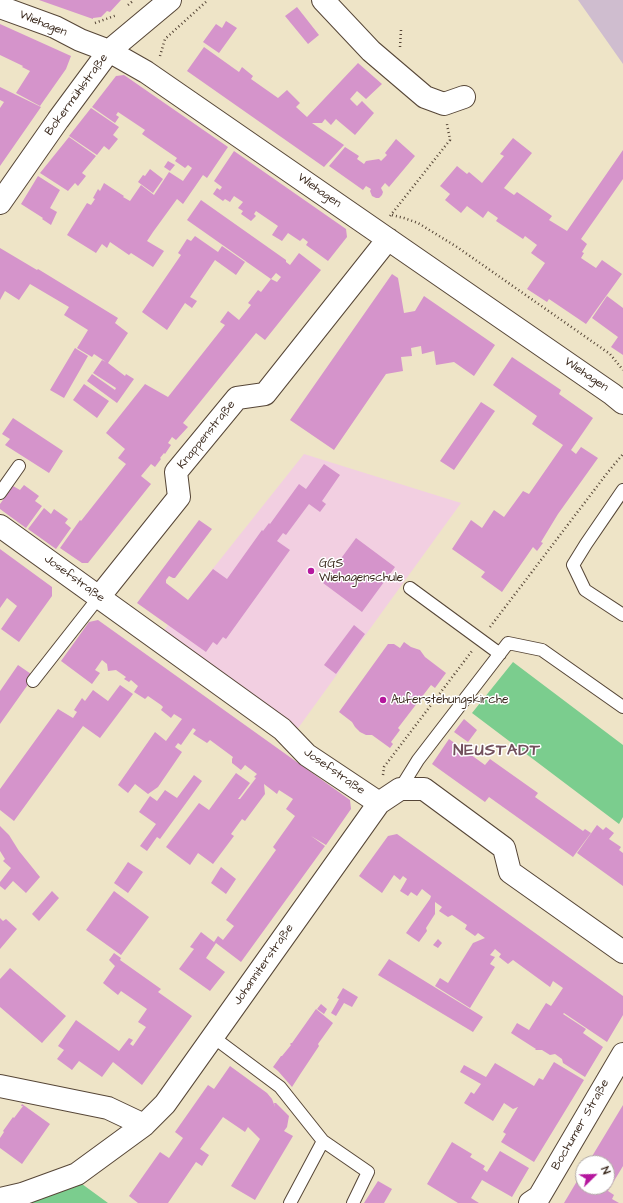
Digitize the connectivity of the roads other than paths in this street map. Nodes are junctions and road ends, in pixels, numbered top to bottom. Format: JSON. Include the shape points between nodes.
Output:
{"nodes":[{"id":1,"x":170,"y":0,"type":"edge"},
{"id":2,"x":323,"y":0,"type":"edge"},
{"id":3,"x":0,"y":7,"type":"edge"},
{"id":4,"x":109,"y":51,"type":"junction"},
{"id":5,"x":454,"y":100,"type":"road end"},
{"id":6,"x":0,"y":204,"type":"edge"},
{"id":7,"x":388,"y":240,"type":"junction"},
{"id":8,"x":623,"y":403,"type":"edge"},
{"id":9,"x":20,"y":466,"type":"dead end"},
{"id":10,"x":623,"y":490,"type":"edge"},
{"id":11,"x":0,"y":494,"type":"edge"},
{"id":12,"x":0,"y":526,"type":"edge"},
{"id":13,"x":410,"y":588,"type":"dead end"},
{"id":14,"x":99,"y":597,"type":"junction"},
{"id":15,"x":623,"y":615,"type":"edge"},
{"id":16,"x":500,"y":654,"type":"junction"},
{"id":17,"x":33,"y":681,"type":"dead end"},
{"id":18,"x":623,"y":707,"type":"edge"},
{"id":19,"x":400,"y":789,"type":"junction"},
{"id":20,"x":379,"y":803,"type":"junction"},
{"id":21,"x":623,"y":952,"type":"edge"},
{"id":22,"x":213,"y":1037,"type":"junction"},
{"id":23,"x":623,"y":1054,"type":"edge"},
{"id":24,"x":0,"y":1086,"type":"edge"},
{"id":25,"x":144,"y":1125,"type":"junction"},
{"id":26,"x":323,"y":1141,"type":"junction"},
{"id":27,"x":0,"y":1198,"type":"edge"},
{"id":28,"x":539,"y":1202,"type":"edge"},
{"id":29,"x":290,"y":1203,"type":"edge"},
{"id":30,"x":352,"y":1203,"type":"edge"}],
"edges":[{"from":1,"to":4,"type":"street","name":"Bokermühlstraße"},
{"from":2,"to":5,"type":"street","via":[[371,51],[425,96]]},
{"from":3,"to":4,"type":"street","name":"Wiehagen","via":[[55,26],[80,40]]},
{"from":4,"to":6,"type":"street","name":"Bokermühlstraße"},
{"from":4,"to":7,"type":"street","name":"Wiehagen","via":[[146,72]]},
{"from":7,"to":8,"type":"street","name":"Wiehagen"},
{"from":7,"to":14,"type":"street","name":"Knappenstraße","via":[[265,394],[237,398],[176,472],[179,497]]},
{"from":9,"to":11,"type":"lane"},
{"from":10,"to":15,"type":"lane","via":[[574,565],[585,590]]},
{"from":12,"to":14,"type":"street","name":"Josefstraße"},
{"from":13,"to":16,"type":"lane"},
{"from":14,"to":17,"type":"lane"},
{"from":14,"to":20,"type":"street","name":"Josefstraße","via":[[282,729],[307,755]]},
{"from":16,"to":18,"type":"lane","via":[[508,643],[542,650]]},
{"from":16,"to":19,"type":"lane","via":[[418,760]]},
{"from":19,"to":20,"type":"street"},
{"from":19,"to":21,"type":"street","via":[[424,789],[504,848],[510,872]]},
{"from":20,"to":22,"type":"street","name":"Johanniterstraße"},
{"from":22,"to":25,"type":"street","name":"Johanniterstraße","via":[[165,1104]]},
{"from":22,"to":26,"type":"lane","via":[[280,1087]]},
{"from":23,"to":28,"type":"street","name":"Bochumer Straße"},
{"from":24,"to":25,"type":"street","via":[[108,1108]]},
{"from":25,"to":27,"type":"street","name":"Johanniterstraße","via":[[77,1174],[22,1194]]},
{"from":26,"to":29,"type":"lane"},
{"from":26,"to":30,"type":"lane","via":[[368,1172]]}]}
